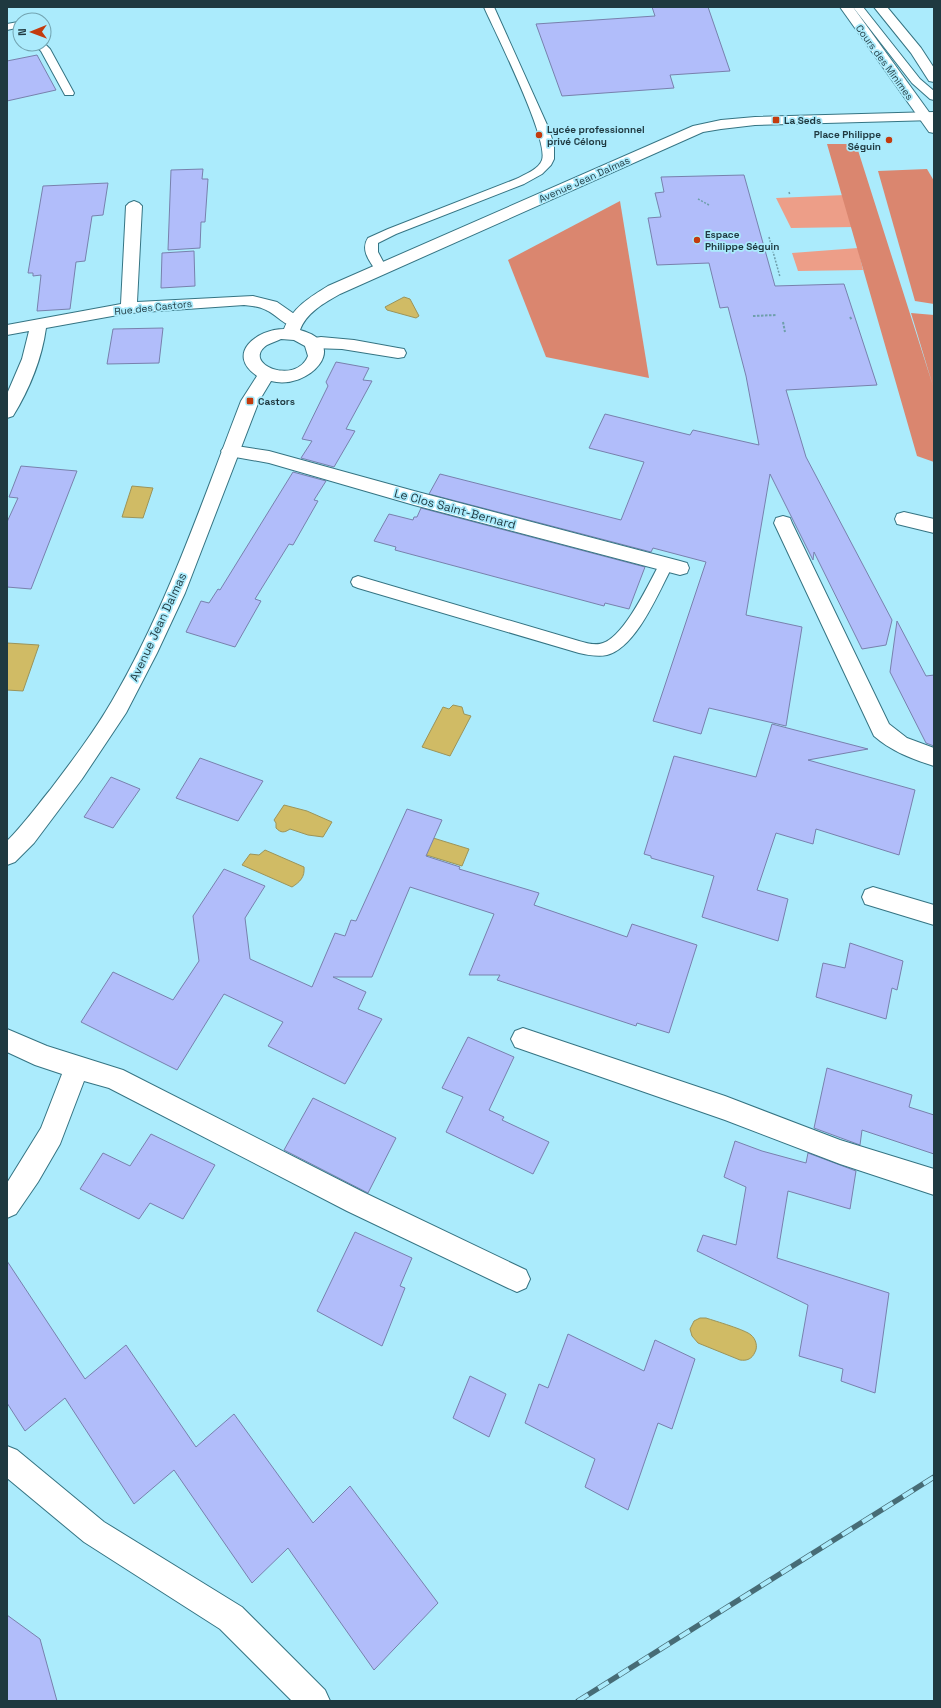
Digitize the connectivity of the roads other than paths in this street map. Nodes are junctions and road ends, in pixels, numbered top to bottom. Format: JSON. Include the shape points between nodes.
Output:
{"nodes":[{"id":1,"x":489,"y":7,"type":"edge"},
{"id":2,"x":846,"y":7,"type":"edge"},
{"id":3,"x":858,"y":7,"type":"edge"},
{"id":4,"x":880,"y":7,"type":"edge"},
{"id":5,"x":47,"y":52,"type":"edge"},
{"id":6,"x":934,"y":78,"type":"edge"},
{"id":7,"x":69,"y":92,"type":"dead end"},
{"id":8,"x":934,"y":97,"type":"edge"},
{"id":9,"x":930,"y":116,"type":"edge"},
{"id":10,"x":934,"y":129,"type":"edge"},
{"id":11,"x":134,"y":206,"type":"dead end"},
{"id":12,"x":381,"y":269,"type":"junction"},
{"id":13,"x":129,"y":308,"type":"junction"},
{"id":14,"x":38,"y":325,"type":"junction"},
{"id":15,"x":292,"y":328,"type":"junction"},
{"id":16,"x":7,"y":330,"type":"edge"},
{"id":17,"x":312,"y":343,"type":"junction"},
{"id":18,"x":398,"y":353,"type":"dead end"},
{"id":19,"x":266,"y":375,"type":"junction"},
{"id":20,"x":7,"y":412,"type":"edge"},
{"id":21,"x":230,"y":451,"type":"junction"},
{"id":22,"x":904,"y":519,"type":"dead end"},
{"id":23,"x":783,"y":523,"type":"dead end"},
{"id":24,"x":934,"y":526,"type":"edge"},
{"id":25,"x":673,"y":567,"type":"joint"},
{"id":26,"x":358,"y":582,"type":"dead end"},
{"id":27,"x":934,"y":757,"type":"edge"},
{"id":28,"x":7,"y":855,"type":"edge"},
{"id":29,"x":873,"y":897,"type":"dead end"},
{"id":30,"x":934,"y":915,"type":"edge"},
{"id":31,"x":523,"y":1039,"type":"dead end"},
{"id":32,"x":7,"y":1040,"type":"edge"},
{"id":33,"x":76,"y":1067,"type":"junction"},
{"id":34,"x":934,"y":1182,"type":"edge"},
{"id":35,"x":7,"y":1205,"type":"edge"},
{"id":36,"x":517,"y":1279,"type":"dead end"},
{"id":37,"x":7,"y":1460,"type":"edge"},
{"id":38,"x":314,"y":1701,"type":"edge"}],
"edges":[{"from":1,"to":12,"type":"lane","via":[[543,128],[549,157],[546,165],[540,172],[514,185],[376,238],[372,241],[370,249]]},
{"from":2,"to":9,"type":"street","name":"Cours des Minimes"},
{"from":3,"to":8,"type":"lane","name":"Cours des Minimes","via":[[916,81]]},
{"from":4,"to":6,"type":"street","via":[[916,51]]},
{"from":5,"to":7,"type":"lane"},
{"from":9,"to":10,"type":"street","name":"Cours des Minimes"},
{"from":9,"to":12,"type":"street","name":"Avenue Jean Dalmas","via":[[745,122],[698,129]]},
{"from":11,"to":13,"type":"street"},
{"from":12,"to":15,"type":"street","name":"Avenue Jean Dalmas","via":[[329,293],[305,310]]},
{"from":13,"to":14,"type":"street","name":"Rue des Castors"},
{"from":13,"to":15,"type":"street","name":"Rue des Castors","via":[[257,300],[274,306]]},
{"from":14,"to":16,"type":"street","name":"Rue des Castors"},
{"from":14,"to":20,"type":"street","via":[[33,355]]},
{"from":15,"to":17,"type":"street"},
{"from":15,"to":19,"type":"street","via":[[268,337],[253,349],[250,356],[252,364]]},
{"from":17,"to":18,"type":"street","via":[[332,343]]},
{"from":17,"to":19,"type":"street","via":[[316,349],[314,361],[303,372],[285,377]]},
{"from":19,"to":21,"type":"street","name":"Avenue Jean Dalmas","via":[[250,401]]},
{"from":21,"to":25,"type":"street","name":"Le Clos Saint-Bernard","via":[[269,457]]},
{"from":21,"to":28,"type":"street","name":"Avenue Jean Dalmas","via":[[175,594],[119,707],[76,772],[26,836]]},
{"from":22,"to":24,"type":"street"},
{"from":23,"to":27,"type":"street","via":[[882,730],[892,740],[911,750]]},
{"from":25,"to":26,"type":"lane","via":[[620,641],[596,650]]},
{"from":29,"to":30,"type":"street"},
{"from":31,"to":34,"type":"street","via":[[725,1108],[840,1152]]},
{"from":32,"to":33,"type":"street","via":[[44,1057]]},
{"from":33,"to":35,"type":"street","via":[[51,1135]]},
{"from":33,"to":36,"type":"street","via":[[114,1078],[356,1202]]},
{"from":37,"to":38,"type":"street","via":[[94,1532],[231,1618]]}]}
